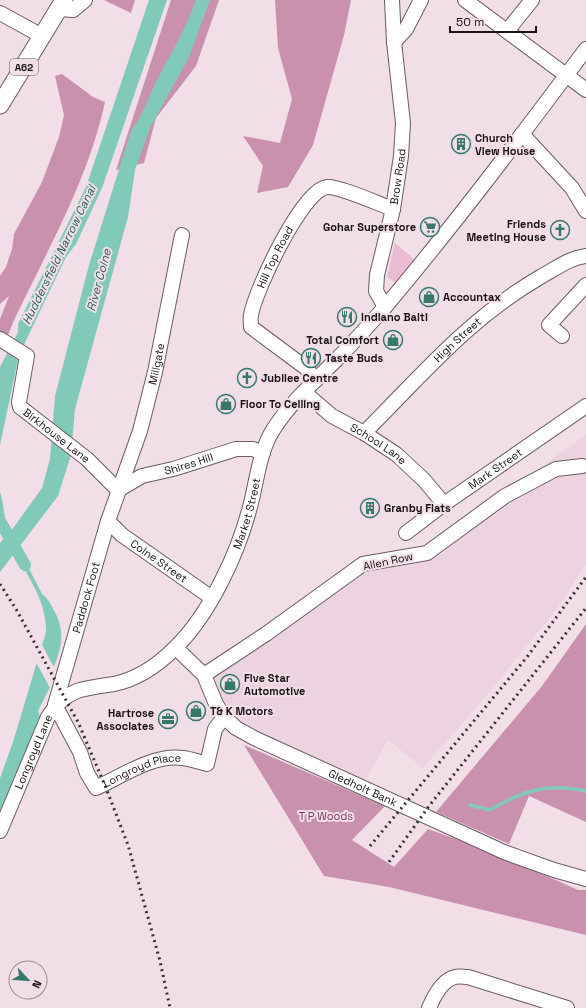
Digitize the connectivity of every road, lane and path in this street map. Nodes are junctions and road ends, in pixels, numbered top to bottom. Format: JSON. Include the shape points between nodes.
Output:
{"nodes":[{"id":1,"x":85,"y":0,"type":"edge"},
{"id":2,"x":392,"y":0,"type":"edge"},
{"id":3,"x":421,"y":0,"type":"edge"},
{"id":4,"x":465,"y":0,"type":"edge"},
{"id":5,"x":532,"y":0,"type":"edge"},
{"id":6,"x":62,"y":4,"type":"edge"},
{"id":7,"x":0,"y":12,"type":"edge"},
{"id":8,"x":507,"y":31,"type":"junction"},
{"id":9,"x":42,"y":36,"type":"junction"},
{"id":10,"x":394,"y":42,"type":"junction"},
{"id":11,"x":586,"y":49,"type":"edge"},
{"id":12,"x":566,"y":75,"type":"junction"},
{"id":13,"x":586,"y":90,"type":"edge"},
{"id":14,"x":0,"y":105,"type":"edge"},
{"id":15,"x":522,"y":134,"type":"junction"},
{"id":16,"x":393,"y":209,"type":"junction"},
{"id":17,"x":586,"y":211,"type":"edge"},
{"id":18,"x":182,"y":235,"type":"dead end"},
{"id":19,"x":586,"y":256,"type":"edge"},
{"id":20,"x":586,"y":285,"type":"edge"},
{"id":21,"x":385,"y":307,"type":"junction"},
{"id":22,"x":562,"y":336,"type":"dead end"},
{"id":23,"x":3,"y":341,"type":"edge"},
{"id":24,"x":316,"y":380,"type":"junction"},
{"id":25,"x":304,"y":392,"type":"junction"},
{"id":26,"x":586,"y":406,"type":"edge"},
{"id":27,"x":364,"y":433,"type":"junction"},
{"id":28,"x":263,"y":453,"type":"junction"},
{"id":29,"x":582,"y":466,"type":"dead end"},
{"id":30,"x":118,"y":490,"type":"junction"},
{"id":31,"x":444,"y":504,"type":"junction"},
{"id":32,"x":108,"y":521,"type":"junction"},
{"id":33,"x":406,"y":533,"type":"dead end"},
{"id":34,"x":212,"y":598,"type":"junction"},
{"id":35,"x":176,"y":648,"type":"junction"},
{"id":36,"x":204,"y":675,"type":"junction"},
{"id":37,"x":85,"y":688,"type":"joint"},
{"id":38,"x":56,"y":705,"type":"junction"},
{"id":39,"x":224,"y":717,"type":"junction"},
{"id":40,"x":0,"y":831,"type":"edge"},
{"id":41,"x":586,"y":879,"type":"edge"},
{"id":42,"x":430,"y":1008,"type":"edge"},
{"id":43,"x":567,"y":1008,"type":"edge"}],
"edges":[{"from":1,"to":6,"type":"street","via":[[73,10]]},
{"from":2,"to":10,"type":"street","name":"Brow Road"},
{"from":3,"to":10,"type":"street","via":[[406,29]]},
{"from":4,"to":8,"type":"street"},
{"from":5,"to":8,"type":"street"},
{"from":6,"to":9,"type":"main road","number":"A62"},
{"from":7,"to":9,"type":"street"},
{"from":8,"to":12,"type":"street"},
{"from":9,"to":14,"type":"main road","number":"A62"},
{"from":10,"to":16,"type":"street","name":"Brow Road","via":[[403,123]]},
{"from":11,"to":12,"type":"street","name":"Market Street"},
{"from":12,"to":13,"type":"street"},
{"from":12,"to":15,"type":"street","name":"Market Street"},
{"from":15,"to":17,"type":"street","via":[[572,188]]},
{"from":15,"to":21,"type":"street","name":"Market Street"},
{"from":16,"to":21,"type":"street","name":"Brow Road","via":[[377,275],[376,291]]},
{"from":16,"to":24,"type":"street","name":"Hill Top Road","via":[[337,189],[327,187],[318,190],[308,200],[288,231],[268,269],[251,315],[251,327],[306,368]]},
{"from":18,"to":30,"type":"street","name":"Millgate","via":[[140,431]]},
{"from":19,"to":27,"type":"street","name":"High Street","via":[[564,262],[518,290],[476,322],[428,366]]},
{"from":20,"to":22,"type":"street","via":[[549,325]]},
{"from":21,"to":24,"type":"street","name":"Market Street"},
{"from":23,"to":30,"type":"street","name":"Birkhouse Lane","via":[[26,356],[19,405],[80,453]]},
{"from":24,"to":25,"type":"street","name":"Market Street"},
{"from":25,"to":27,"type":"street","name":"School Lane","via":[[332,416]]},
{"from":25,"to":28,"type":"street","name":"Market Street","via":[[273,429]]},
{"from":26,"to":31,"type":"street","name":"Mark Street"},
{"from":27,"to":31,"type":"street","name":"School Lane","via":[[396,454],[424,480]]},
{"from":28,"to":30,"type":"street","name":"Shires Hill","via":[[253,449],[236,449],[142,476]]},
{"from":28,"to":34,"type":"street","name":"Market Street","via":[[245,525]]},
{"from":29,"to":36,"type":"street","name":"Allen Row","via":[[556,469],[505,496],[427,553],[363,564]]},
{"from":30,"to":32,"type":"street","name":"Paddock Foot"},
{"from":31,"to":33,"type":"street","name":"Mark Street"},
{"from":32,"to":34,"type":"street","name":"Colne Street","via":[[122,535]]},
{"from":32,"to":38,"type":"street","name":"Paddock Foot"},
{"from":34,"to":35,"type":"street","name":"Market Street","via":[[196,624]]},
{"from":35,"to":36,"type":"street","name":"Gledholt Bank"},
{"from":35,"to":37,"type":"street","name":"Market Street","via":[[153,668],[133,678]]},
{"from":36,"to":39,"type":"street","name":"Gledholt Bank"},
{"from":37,"to":38,"type":"street","name":"Longroyd Lane","via":[[68,695]]},
{"from":38,"to":39,"type":"street","name":"Longroyd Place","via":[[96,788],[162,759],[182,758],[208,764],[215,729]]},
{"from":38,"to":40,"type":"street","name":"Longroyd Lane","via":[[48,717]]},
{"from":39,"to":41,"type":"street","name":"Gledholt Bank","via":[[236,728],[254,738],[504,852]]},
{"from":42,"to":43,"type":"street","via":[[433,997],[440,988],[455,977],[468,977]]}]}
